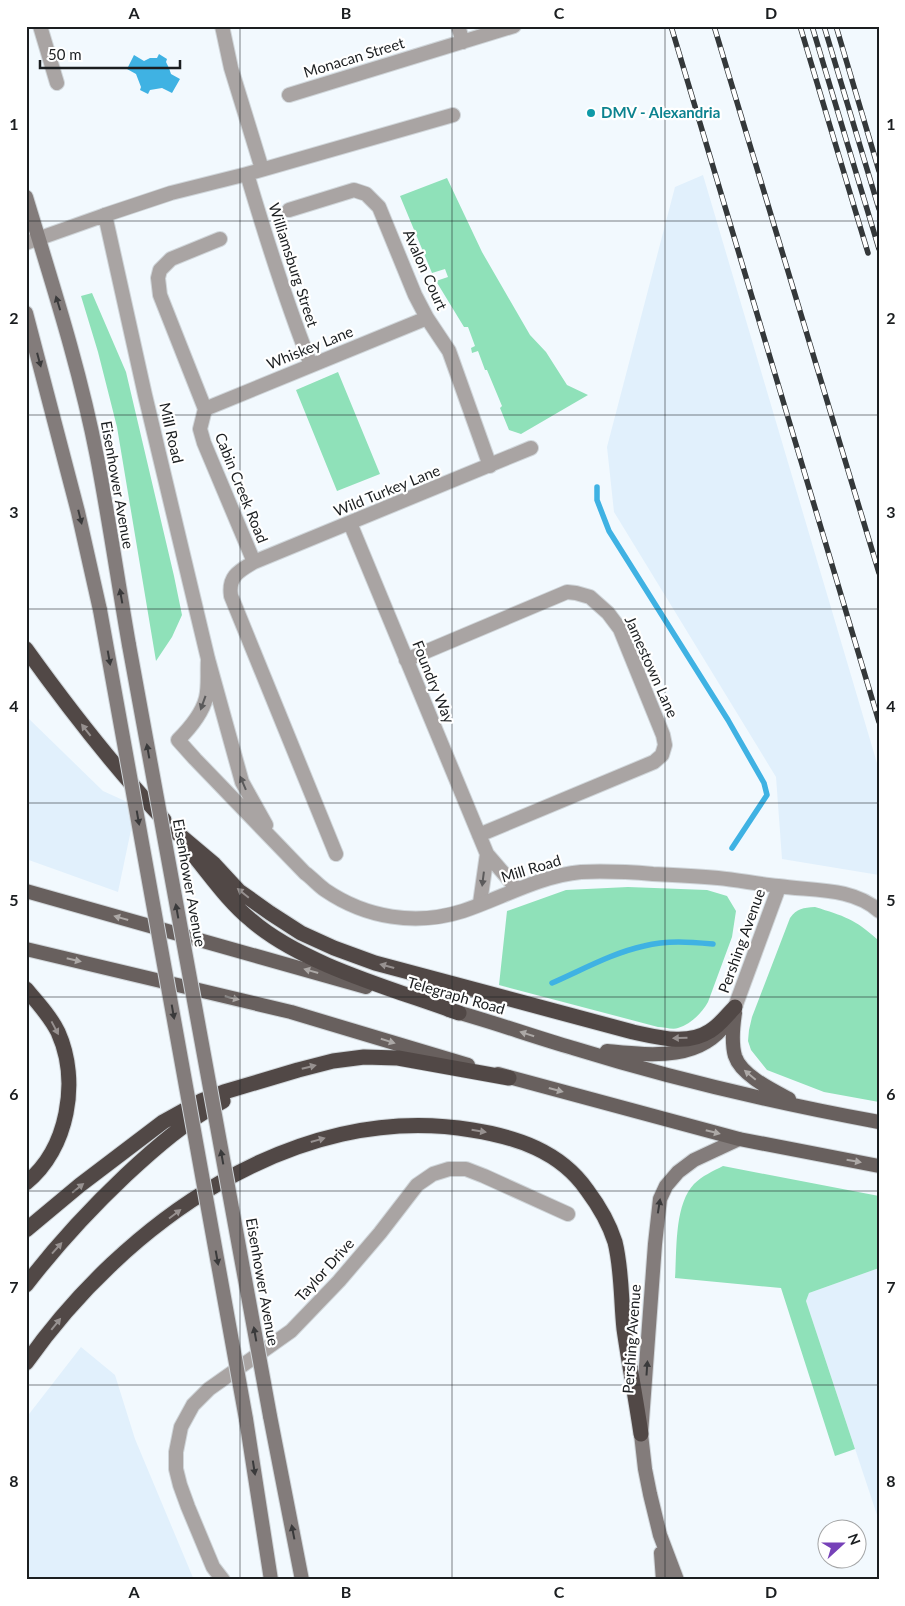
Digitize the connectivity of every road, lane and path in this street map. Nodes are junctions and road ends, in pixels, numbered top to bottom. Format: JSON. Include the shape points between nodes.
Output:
{"nodes":[{"id":1,"x":40,"y":26,"type":"edge"},
{"id":2,"x":222,"y":26,"type":"edge"},
{"id":3,"x":458,"y":26,"type":"edge"},
{"id":4,"x":514,"y":26,"type":"edge"},
{"id":5,"x":463,"y":42,"type":"junction"},
{"id":6,"x":57,"y":83,"type":"dead end"},
{"id":7,"x":289,"y":95,"type":"dead end"},
{"id":8,"x":453,"y":115,"type":"dead end"},
{"id":9,"x":262,"y":169,"type":"junction"},
{"id":10,"x":248,"y":174,"type":"junction"},
{"id":11,"x":26,"y":197,"type":"edge"},
{"id":12,"x":289,"y":210,"type":"dead end"},
{"id":13,"x":104,"y":215,"type":"junction"},
{"id":14,"x":220,"y":239,"type":"dead end"},
{"id":15,"x":32,"y":240,"type":"edge"},
{"id":16,"x":26,"y":313,"type":"edge"},
{"id":17,"x":427,"y":318,"type":"junction"},
{"id":18,"x":311,"y":365,"type":"junction"},
{"id":19,"x":205,"y":409,"type":"junction"},
{"id":20,"x":531,"y":448,"type":"dead end"},
{"id":21,"x":490,"y":466,"type":"junction"},
{"id":22,"x":350,"y":523,"type":"junction"},
{"id":23,"x":254,"y":562,"type":"junction"},
{"id":24,"x":26,"y":649,"type":"edge"},
{"id":25,"x":208,"y":659,"type":"junction"},
{"id":26,"x":406,"y":660,"type":"junction"},
{"id":27,"x":176,"y":832,"type":"junction"},
{"id":28,"x":479,"y":835,"type":"junction"},
{"id":29,"x":275,"y":841,"type":"junction"},
{"id":30,"x":336,"y":854,"type":"dead end"},
{"id":31,"x":487,"y":854,"type":"junction"},
{"id":32,"x":779,"y":887,"type":"junction"},
{"id":33,"x":516,"y":889,"type":"junction"},
{"id":34,"x":26,"y":891,"type":"edge"},
{"id":35,"x":480,"y":903,"type":"junction"},
{"id":36,"x":879,"y":911,"type":"edge"},
{"id":37,"x":26,"y":948,"type":"edge"},
{"id":38,"x":26,"y":989,"type":"edge"},
{"id":39,"x":735,"y":1007,"type":"junction"},
{"id":40,"x":459,"y":1013,"type":"junction"},
{"id":41,"x":574,"y":1049,"type":"junction"},
{"id":42,"x":509,"y":1078,"type":"junction"},
{"id":43,"x":262,"y":1081,"type":"junction"},
{"id":44,"x":807,"y":1108,"type":"junction"},
{"id":45,"x":879,"y":1122,"type":"edge"},
{"id":46,"x":739,"y":1139,"type":"junction"},
{"id":47,"x":879,"y":1166,"type":"edge"},
{"id":48,"x":26,"y":1183,"type":"edge"},
{"id":49,"x":568,"y":1214,"type":"dead end"},
{"id":50,"x":26,"y":1230,"type":"edge"},
{"id":51,"x":26,"y":1286,"type":"edge"},
{"id":52,"x":26,"y":1362,"type":"edge"},
{"id":53,"x":641,"y":1434,"type":"junction"},
{"id":54,"x":660,"y":1535,"type":"junction"},
{"id":55,"x":222,"y":1580,"type":"edge"},
{"id":56,"x":271,"y":1580,"type":"edge"},
{"id":57,"x":302,"y":1580,"type":"edge"},
{"id":58,"x":663,"y":1580,"type":"edge"},
{"id":59,"x":677,"y":1580,"type":"edge"}],
"edges":[{"from":1,"to":6,"type":"street"},
{"from":2,"to":9,"type":"street","via":[[231,68]]},
{"from":3,"to":5,"type":"street"},
{"from":4,"to":5,"type":"street","name":"Monacan Street"},
{"from":5,"to":7,"type":"street","name":"Monacan Street"},
{"from":8,"to":9,"type":"street"},
{"from":9,"to":10,"type":"street"},
{"from":10,"to":13,"type":"street","via":[[171,193]]},
{"from":10,"to":18,"type":"street","name":"Williamsburg Street","via":[[273,260]]},
{"from":11,"to":15,"type":"main road","name":"Eisenhower Avenue"},
{"from":12,"to":17,"type":"street","name":"Avalon Court","via":[[354,190],[366,194],[384,217]]},
{"from":13,"to":15,"type":"street"},
{"from":13,"to":25,"type":"street","name":"Mill Road"},
{"from":14,"to":19,"type":"street","via":[[171,259],[160,270],[158,278],[160,295]]},
{"from":57,"to":15,"type":"main road","name":"Eisenhower Avenue","one_way":true,"bridge":true,"via":[[97,457],[70,344]]},
{"from":16,"to":56,"type":"main road","one_way":true,"bridge":true,"via":[[74,494],[100,610],[246,1419]]},
{"from":17,"to":18,"type":"street","name":"Whiskey Lane"},
{"from":17,"to":21,"type":"street","name":"Avalon Court","via":[[449,351]]},
{"from":18,"to":19,"type":"street","name":"Whiskey Lane"},
{"from":19,"to":23,"type":"street","name":"Cabin Creek Road","via":[[200,429],[204,443]]},
{"from":20,"to":21,"type":"street","name":"Wild Turkey Lane"},
{"from":21,"to":22,"type":"street","name":"Wild Turkey Lane"},
{"from":22,"to":23,"type":"street","name":"Wild Turkey Lane"},
{"from":22,"to":26,"type":"street","name":"Foundry Way"},
{"from":23,"to":30,"type":"street","name":"Cabin Creek Road","via":[[234,576],[231,596]]},
{"from":27,"to":24,"type":"highway","one_way":true,"via":[[104,753]]},
{"from":29,"to":25,"type":"street","name":"Mill Road","one_way":true,"via":[[242,782]]},
{"from":25,"to":29,"type":"street","name":"Mill Road","one_way":true,"via":[[206,698],[190,729],[178,740]]},
{"from":26,"to":28,"type":"street","name":"Foundry Way"},
{"from":26,"to":28,"type":"street","name":"Jamestown Lane","via":[[567,592],[590,597],[601,605],[620,629],[663,734],[665,745],[662,755],[654,762]]},
{"from":39,"to":27,"type":"highway","one_way":true,"via":[[709,1032],[682,1039],[665,1038],[376,963],[301,933],[270,913],[239,891],[214,864]]},
{"from":27,"to":40,"type":"highway","via":[[227,896],[251,920],[280,940],[355,976]]},
{"from":28,"to":31,"type":"street","name":"Foundry Way"},
{"from":29,"to":35,"type":"street","name":"Mill Road","via":[[324,890],[367,911],[409,919],[437,917]]},
{"from":31,"to":33,"type":"street","name":"Foundry Way"},
{"from":31,"to":35,"type":"street","one_way":true},
{"from":32,"to":33,"type":"street","name":"Mill Road","via":[[717,878],[606,871],[579,872]]},
{"from":32,"to":36,"type":"street","name":"Mill Road","via":[[857,897]]},
{"from":32,"to":39,"type":"street","name":"Pershing Avenue"},
{"from":33,"to":35,"type":"street","name":"Mill Road"},
{"from":40,"to":34,"type":"main road","name":"Telegraph Road","one_way":true},
{"from":37,"to":42,"type":"main road","one_way":true,"via":[[291,1012]]},
{"from":38,"to":48,"type":"highway","one_way":true,"via":[[58,1032],[66,1058],[69,1087],[59,1138],[34,1177]]},
{"from":39,"to":41,"type":"main road","via":[[717,1035],[687,1051],[660,1055]]},
{"from":44,"to":39,"type":"main road","one_way":true,"via":[[764,1086],[740,1066],[733,1041]]},
{"from":41,"to":40,"type":"main road","name":"Telegraph Road","one_way":true},
{"from":41,"to":44,"type":"main road","name":"Telegraph Road","via":[[700,1084]]},
{"from":43,"to":42,"type":"highway","one_way":true,"via":[[333,1061],[364,1057],[398,1058]]},
{"from":42,"to":46,"type":"main road","one_way":true},
{"from":50,"to":43,"type":"highway","one_way":true,"via":[[163,1122],[224,1092]]},
{"from":51,"to":43,"type":"highway","one_way":true,"via":[[99,1201],[149,1154],[218,1104]]},
{"from":44,"to":45,"type":"main road","name":"Telegraph Road"},
{"from":46,"to":47,"type":"main road","one_way":true},
{"from":53,"to":46,"type":"main road","name":"Pershing Avenue","one_way":true,"via":[[660,1200],[666,1186],[678,1172],[694,1160]]},
{"from":49,"to":55,"type":"street","name":"Taylor Drive","via":[[466,1169],[449,1169],[433,1174],[418,1185],[339,1281],[291,1331],[193,1404],[181,1427],[176,1469],[188,1507],[213,1567]]},
{"from":52,"to":53,"type":"highway","one_way":true,"via":[[68,1309],[104,1272],[141,1239],[210,1189],[268,1158],[334,1135],[392,1126],[459,1128],[517,1139],[541,1150],[571,1172],[597,1204],[615,1243]]},
{"from":53,"to":54,"type":"main road","name":"Pershing Avenue","via":[[645,1469]]},
{"from":54,"to":58,"type":"main road"},
{"from":54,"to":59,"type":"main road","name":"Pershing Avenue"}]}
